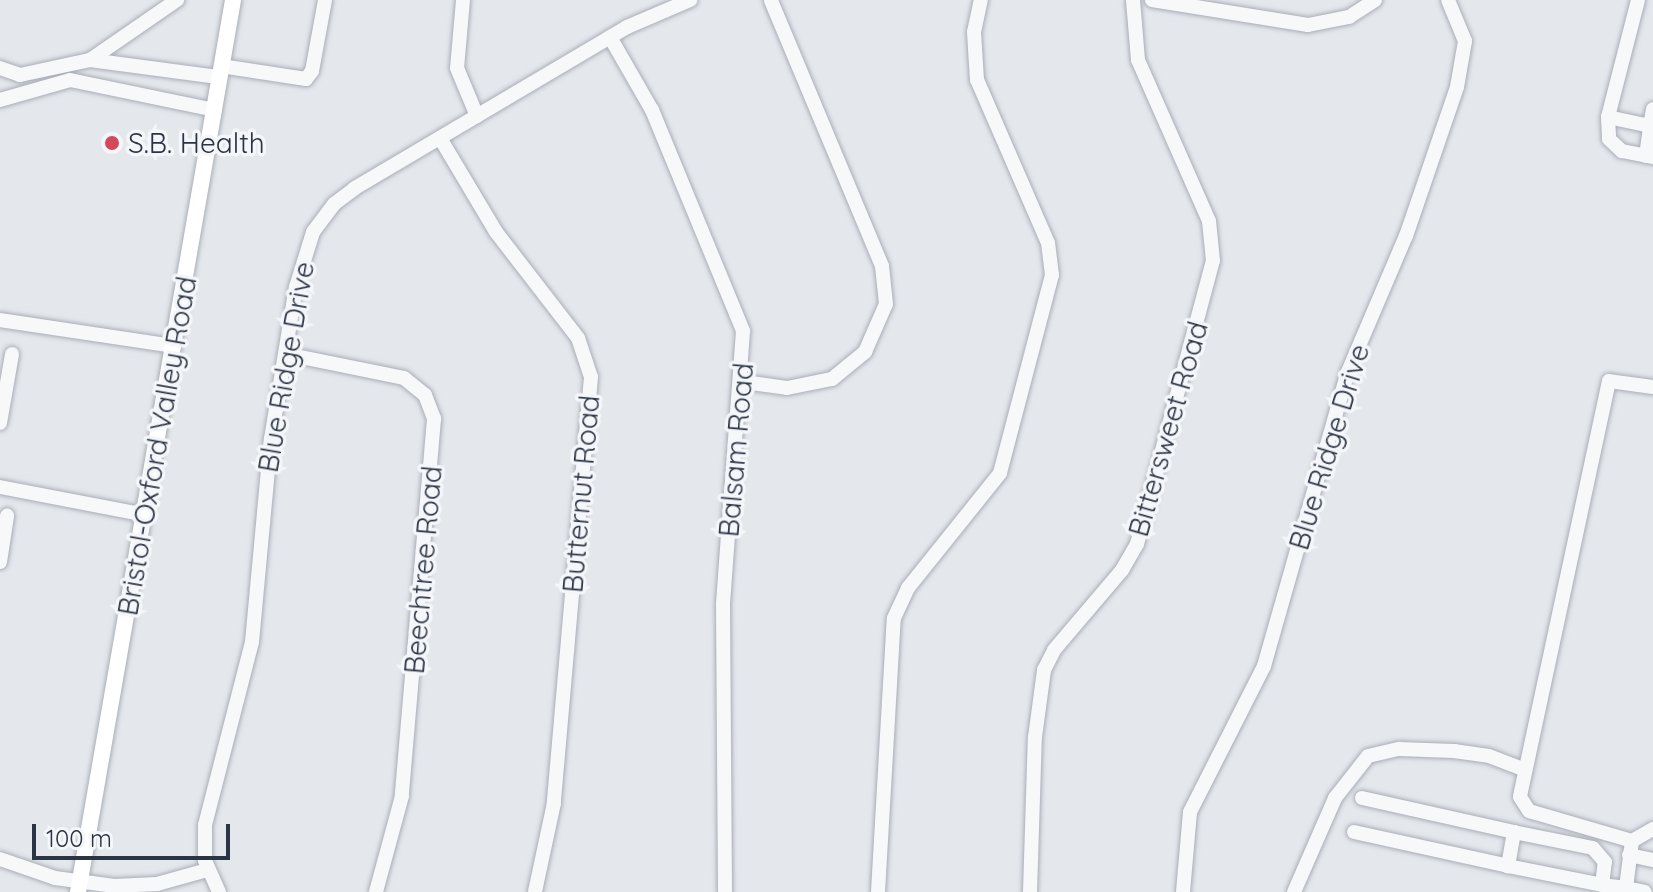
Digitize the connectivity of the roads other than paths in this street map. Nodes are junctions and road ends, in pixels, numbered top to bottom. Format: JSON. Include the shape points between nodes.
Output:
{"nodes":[{"id":1,"x":177,"y":0,"type":"edge"},
{"id":2,"x":233,"y":0,"type":"edge"},
{"id":3,"x":325,"y":0,"type":"edge"},
{"id":4,"x":463,"y":0,"type":"edge"},
{"id":5,"x":646,"y":0,"type":"edge"},
{"id":6,"x":690,"y":0,"type":"edge"},
{"id":7,"x":771,"y":0,"type":"edge"},
{"id":8,"x":981,"y":0,"type":"edge"},
{"id":9,"x":1133,"y":0,"type":"edge"},
{"id":10,"x":1152,"y":0,"type":"edge"},
{"id":11,"x":1375,"y":0,"type":"edge"},
{"id":12,"x":1448,"y":0,"type":"edge"},
{"id":13,"x":1638,"y":0,"type":"edge"},
{"id":14,"x":652,"y":15,"type":"junction"},
{"id":15,"x":610,"y":37,"type":"junction"},
{"id":16,"x":90,"y":60,"type":"junction"},
{"id":17,"x":0,"y":68,"type":"edge"},
{"id":18,"x":220,"y":72,"type":"junction"},
{"id":19,"x":0,"y":100,"type":"edge"},
{"id":20,"x":1653,"y":109,"type":"edge"},
{"id":21,"x":215,"y":110,"type":"junction"},
{"id":22,"x":477,"y":116,"type":"junction"},
{"id":23,"x":1608,"y":117,"type":"junction"},
{"id":24,"x":1650,"y":126,"type":"junction"},
{"id":25,"x":440,"y":138,"type":"junction"},
{"id":26,"x":1649,"y":156,"type":"edge"},
{"id":27,"x":0,"y":320,"type":"edge"},
{"id":28,"x":174,"y":346,"type":"junction"},
{"id":29,"x":12,"y":354,"type":"dead end"},
{"id":30,"x":286,"y":354,"type":"junction"},
{"id":31,"x":744,"y":382,"type":"junction"},
{"id":32,"x":1653,"y":387,"type":"edge"},
{"id":33,"x":0,"y":423,"type":"edge"},
{"id":34,"x":0,"y":487,"type":"edge"},
{"id":35,"x":145,"y":515,"type":"junction"},
{"id":36,"x":7,"y":516,"type":"dead end"},
{"id":37,"x":0,"y":562,"type":"edge"},
{"id":38,"x":1525,"y":770,"type":"junction"},
{"id":39,"x":1362,"y":798,"type":"dead end"},
{"id":40,"x":1653,"y":829,"type":"edge"},
{"id":41,"x":1354,"y":832,"type":"dead end"},
{"id":42,"x":1514,"y":832,"type":"junction"},
{"id":43,"x":1630,"y":848,"type":"junction"},
{"id":44,"x":0,"y":859,"type":"edge"},
{"id":45,"x":1653,"y":860,"type":"edge"},
{"id":46,"x":1508,"y":866,"type":"junction"},
{"id":47,"x":207,"y":870,"type":"junction"},
{"id":48,"x":1602,"y":885,"type":"junction"},
{"id":49,"x":79,"y":886,"type":"edge"},
{"id":50,"x":1626,"y":888,"type":"junction"},
{"id":51,"x":219,"y":892,"type":"edge"},
{"id":52,"x":376,"y":892,"type":"edge"},
{"id":53,"x":535,"y":892,"type":"edge"},
{"id":54,"x":725,"y":892,"type":"edge"},
{"id":55,"x":878,"y":892,"type":"edge"},
{"id":56,"x":1030,"y":892,"type":"edge"},
{"id":57,"x":1183,"y":892,"type":"edge"},
{"id":58,"x":1294,"y":892,"type":"edge"},
{"id":59,"x":1645,"y":892,"type":"edge"}],
"edges":[{"from":1,"to":16,"type":"street"},
{"from":2,"to":18,"type":"main road","name":"Bristol-Oxford Valley Road"},
{"from":3,"to":18,"type":"street","via":[[306,79]]},
{"from":4,"to":22,"type":"street","via":[[457,68]]},
{"from":5,"to":14,"type":"street"},
{"from":6,"to":14,"type":"street","name":"Blue Ridge Drive"},
{"from":7,"to":31,"type":"street","via":[[876,252],[886,304],[865,352],[832,379],[787,388]]},
{"from":8,"to":55,"type":"street","via":[[974,32],[977,80],[1048,243],[1052,275],[1000,473],[908,588],[894,618]]},
{"from":9,"to":56,"type":"street","name":"Bittersweet Road","via":[[1138,60],[1209,221],[1213,261],[1137,544],[1044,670],[1035,737]]},
{"from":10,"to":11,"type":"street","via":[[1308,25],[1349,17]]},
{"from":12,"to":57,"type":"street","name":"Blue Ridge Drive","via":[[1465,41],[1457,87],[1406,236],[1347,374],[1264,666],[1190,812]]},
{"from":13,"to":23,"type":"street"},
{"from":14,"to":15,"type":"street","name":"Blue Ridge Drive"},
{"from":15,"to":22,"type":"street","name":"Blue Ridge Drive"},
{"from":15,"to":31,"type":"street","name":"Balsam Road","via":[[652,110],[739,312]]},
{"from":16,"to":17,"type":"street","via":[[20,75]]},
{"from":16,"to":18,"type":"street"},
{"from":18,"to":21,"type":"main road","name":"Bristol-Oxford Valley Road"},
{"from":19,"to":21,"type":"street","via":[[70,80]]},
{"from":20,"to":24,"type":"street"},
{"from":21,"to":28,"type":"main road","name":"Bristol-Oxford Valley Road"},
{"from":22,"to":25,"type":"street","name":"Blue Ridge Drive"},
{"from":23,"to":24,"type":"street"},
{"from":23,"to":26,"type":"street","via":[[1609,139],[1622,151]]},
{"from":24,"to":26,"type":"street"},
{"from":25,"to":30,"type":"street","name":"Blue Ridge Drive","via":[[355,188],[322,218],[304,256]]},
{"from":25,"to":53,"type":"street","name":"Butternut Road","via":[[496,232],[578,338],[591,377],[554,803]]},
{"from":27,"to":28,"type":"street"},
{"from":28,"to":35,"type":"main road","name":"Bristol-Oxford Valley Road"},
{"from":29,"to":33,"type":"street"},
{"from":30,"to":47,"type":"street","name":"Blue Ridge Drive","via":[[265,488],[252,642],[208,809]]},
{"from":30,"to":52,"type":"street","name":"Beechtree Road","via":[[404,378],[425,395],[434,419],[402,796]]},
{"from":31,"to":54,"type":"street","name":"Balsam Road","via":[[723,605]]},
{"from":32,"to":38,"type":"street","via":[[1609,381]]},
{"from":34,"to":35,"type":"street"},
{"from":35,"to":49,"type":"main road","name":"Bristol-Oxford Valley Road"},
{"from":36,"to":37,"type":"street"},
{"from":38,"to":43,"type":"street","via":[[1520,797],[1529,811]]},
{"from":38,"to":58,"type":"street","via":[[1489,756],[1454,751],[1399,749],[1368,756],[1335,798]]},
{"from":39,"to":42,"type":"street"},
{"from":40,"to":43,"type":"street"},
{"from":41,"to":46,"type":"street"},
{"from":42,"to":46,"type":"street"},
{"from":42,"to":48,"type":"street","via":[[1593,848],[1605,862]]},
{"from":43,"to":45,"type":"street"},
{"from":43,"to":50,"type":"street"},
{"from":44,"to":49,"type":"street"},
{"from":46,"to":48,"type":"street"},
{"from":47,"to":49,"type":"street","via":[[136,886]]},
{"from":47,"to":51,"type":"street","name":"Blue Ridge Drive"},
{"from":48,"to":50,"type":"street"},
{"from":50,"to":59,"type":"street"}]}
